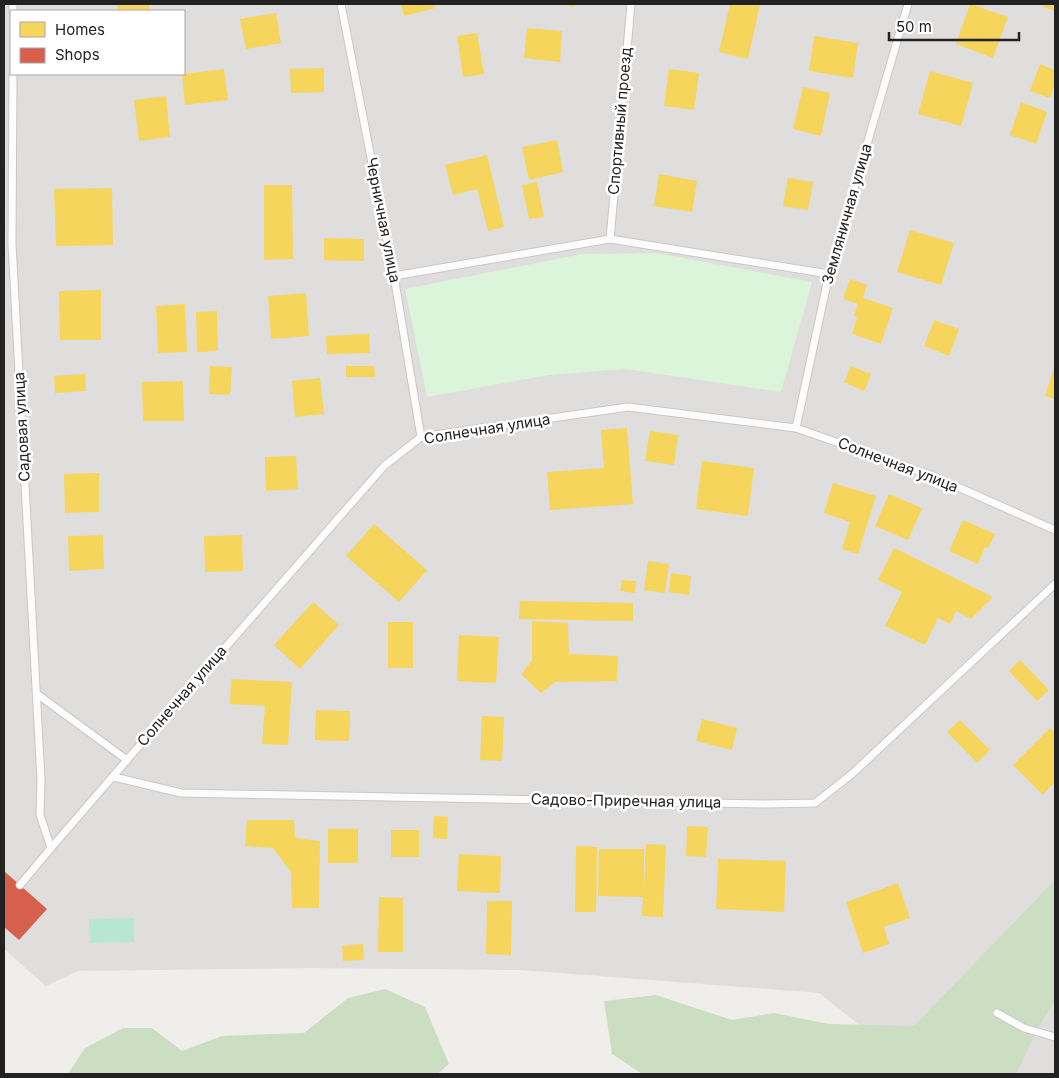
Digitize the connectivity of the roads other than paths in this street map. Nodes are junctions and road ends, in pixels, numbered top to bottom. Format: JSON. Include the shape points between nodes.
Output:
{"nodes":[{"id":1,"x":342,"y":4,"type":"edge"},
{"id":2,"x":631,"y":4,"type":"edge"},
{"id":3,"x":908,"y":4,"type":"edge"},
{"id":4,"x":12,"y":75,"type":"edge"},
{"id":5,"x":610,"y":239,"type":"junction"},
{"id":6,"x":828,"y":274,"type":"junction"},
{"id":7,"x":394,"y":276,"type":"junction"},
{"id":8,"x":796,"y":428,"type":"junction"},
{"id":9,"x":421,"y":437,"type":"junction"},
{"id":10,"x":1055,"y":530,"type":"edge"},
{"id":11,"x":1055,"y":584,"type":"edge"},
{"id":12,"x":36,"y":694,"type":"junction"},
{"id":13,"x":127,"y":760,"type":"junction"},
{"id":14,"x":114,"y":777,"type":"junction"},
{"id":15,"x":51,"y":848,"type":"junction"},
{"id":16,"x":20,"y":885,"type":"dead end"},
{"id":17,"x":997,"y":1013,"type":"dead end"},
{"id":18,"x":1055,"y":1038,"type":"edge"}],
"edges":[{"from":1,"to":7,"type":"lane","name":"Черничная улица"},
{"from":2,"to":5,"type":"lane","name":"Спортивный проезд"},
{"from":3,"to":6,"type":"lane","name":"Земляничная улица"},
{"from":4,"to":12,"type":"lane","name":"Садовая улица","via":[[12,244]]},
{"from":5,"to":6,"type":"lane"},
{"from":5,"to":7,"type":"lane"},
{"from":6,"to":8,"type":"lane","name":"Земляничная улица"},
{"from":7,"to":9,"type":"lane","name":"Черничная улица"},
{"from":8,"to":9,"type":"lane","name":"Солнечная улица","via":[[628,407]]},
{"from":8,"to":10,"type":"lane","name":"Солнечная улица","via":[[933,476]]},
{"from":9,"to":13,"type":"lane","name":"Солнечная улица","via":[[384,466]]},
{"from":11,"to":14,"type":"lane","name":"Садово-Приречная улица","via":[[852,774],[815,803],[180,792]]},
{"from":12,"to":13,"type":"lane"},
{"from":12,"to":15,"type":"lane","name":"Садовая улица","via":[[40,815]]},
{"from":13,"to":14,"type":"lane","name":"Солнечная улица"},
{"from":14,"to":15,"type":"lane","name":"Солнечная улица"},
{"from":15,"to":16,"type":"lane","name":"Солнечная улица"},
{"from":17,"to":18,"type":"lane","via":[[1024,1028]]}]}
